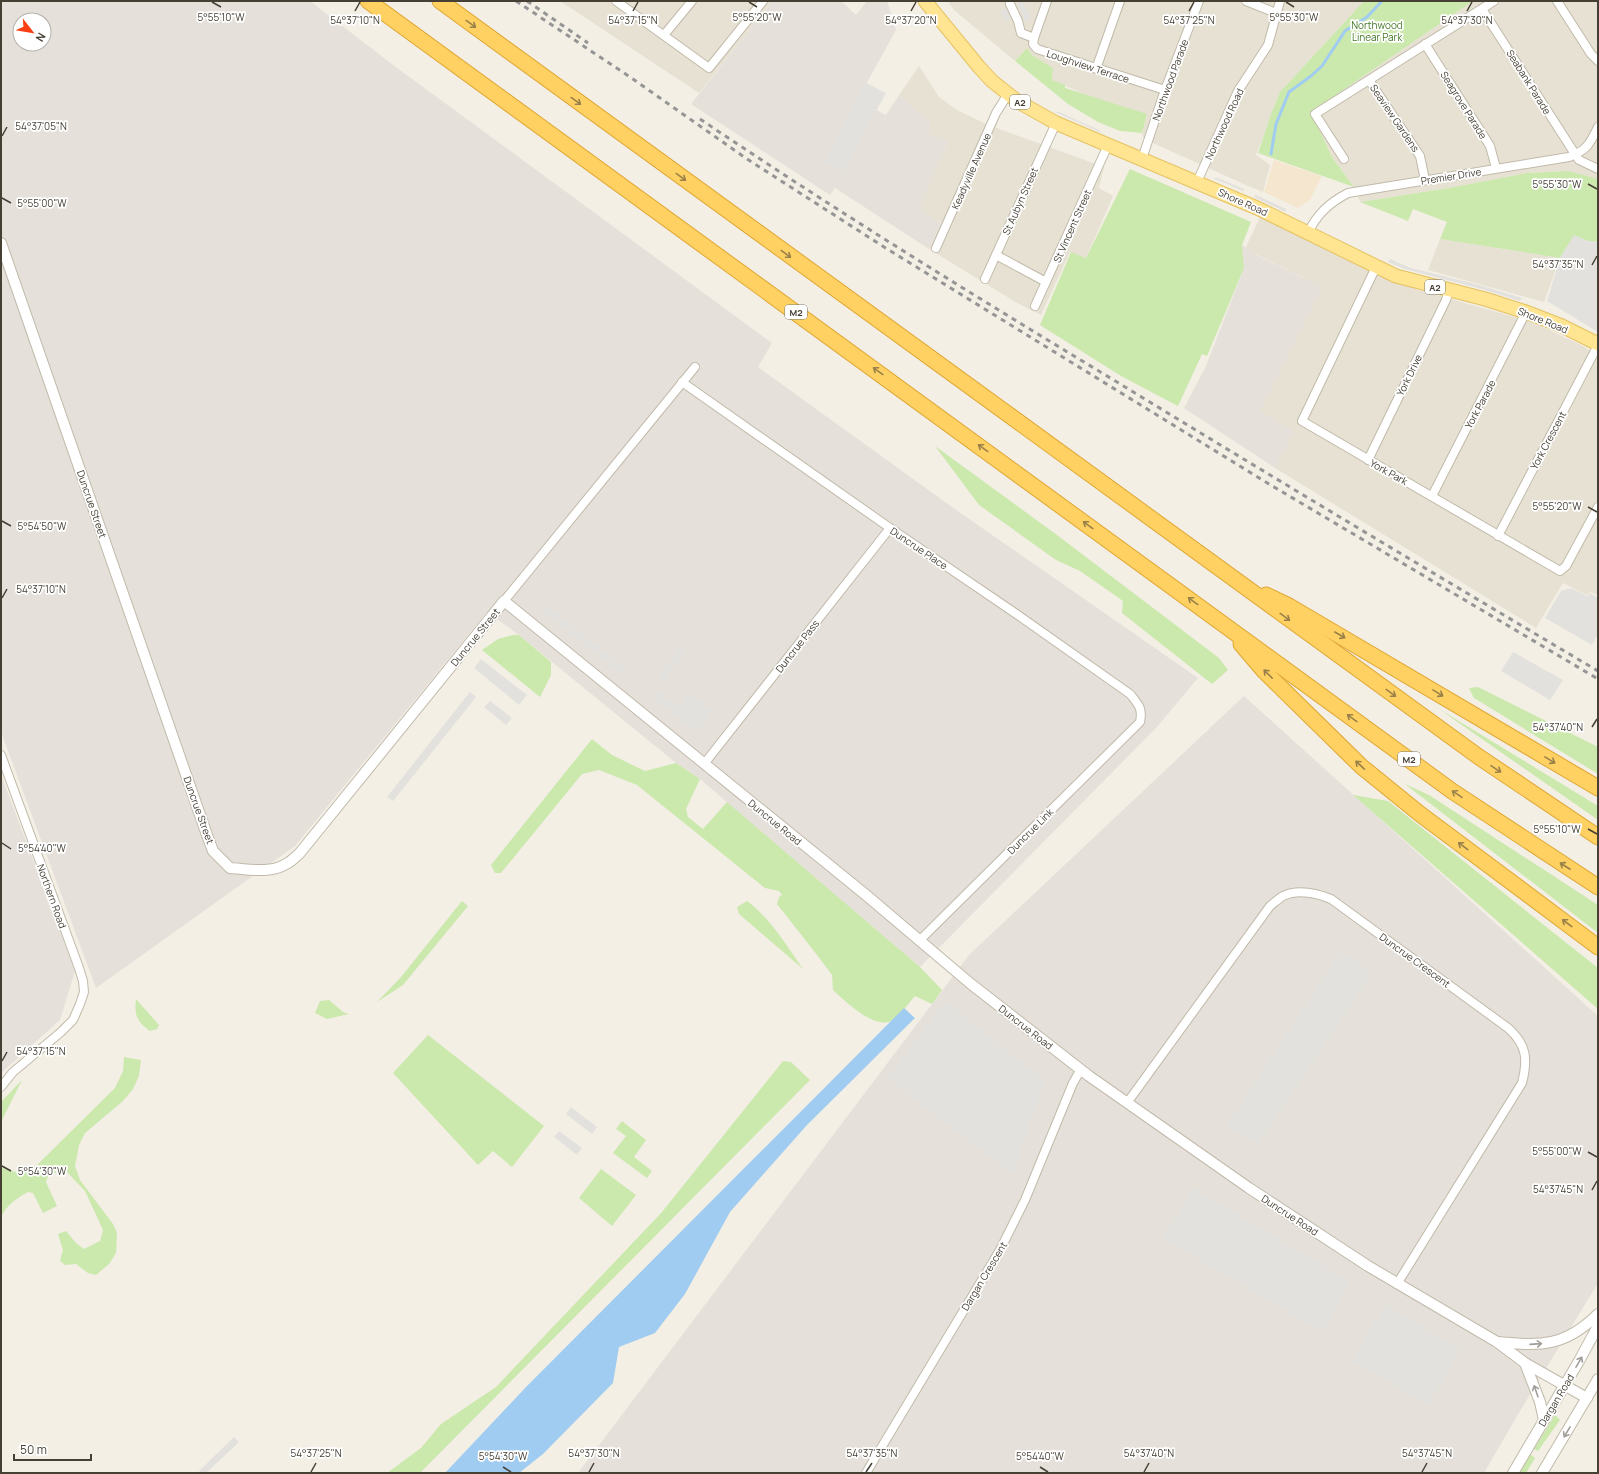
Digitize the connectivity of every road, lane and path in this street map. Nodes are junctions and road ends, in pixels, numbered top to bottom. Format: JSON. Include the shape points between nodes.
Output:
{"nodes":[{"id":1,"x":368,"y":1,"type":"edge"},
{"id":2,"x":440,"y":1,"type":"edge"},
{"id":3,"x":692,"y":1,"type":"edge"},
{"id":4,"x":763,"y":1,"type":"edge"},
{"id":5,"x":925,"y":1,"type":"edge"},
{"id":6,"x":1047,"y":1,"type":"edge"},
{"id":7,"x":1120,"y":1,"type":"edge"},
{"id":8,"x":1199,"y":1,"type":"edge"},
{"id":9,"x":1246,"y":1,"type":"edge"},
{"id":10,"x":1280,"y":1,"type":"edge"},
{"id":11,"x":1494,"y":1,"type":"edge"},
{"id":12,"x":1557,"y":1,"type":"edge"},
{"id":13,"x":619,"y":2,"type":"edge"},
{"id":14,"x":1010,"y":4,"type":"dead end"},
{"id":15,"x":1482,"y":9,"type":"junction"},
{"id":16,"x":1276,"y":13,"type":"junction"},
{"id":17,"x":664,"y":35,"type":"junction"},
{"id":18,"x":1034,"y":38,"type":"junction"},
{"id":19,"x":1425,"y":44,"type":"junction"},
{"id":20,"x":1598,"y":61,"type":"edge"},
{"id":21,"x":1096,"y":69,"type":"junction"},
{"id":22,"x":1369,"y":80,"type":"junction"},
{"id":23,"x":1165,"y":90,"type":"junction"},
{"id":24,"x":1008,"y":94,"type":"junction"},
{"id":25,"x":1056,"y":123,"type":"junction"},
{"id":26,"x":1598,"y":127,"type":"edge"},
{"id":27,"x":1108,"y":145,"type":"junction"},
{"id":28,"x":1575,"y":154,"type":"junction"},
{"id":29,"x":1344,"y":158,"type":"dead end"},
{"id":30,"x":1142,"y":159,"type":"junction"},
{"id":31,"x":1496,"y":168,"type":"junction"},
{"id":32,"x":1598,"y":168,"type":"edge"},
{"id":33,"x":1425,"y":180,"type":"junction"},
{"id":34,"x":1197,"y":182,"type":"junction"},
{"id":35,"x":1308,"y":233,"type":"junction"},
{"id":36,"x":1,"y":243,"type":"edge"},
{"id":37,"x":936,"y":248,"type":"dead end"},
{"id":38,"x":996,"y":255,"type":"junction"},
{"id":39,"x":1376,"y":267,"type":"junction"},
{"id":40,"x":985,"y":279,"type":"dead end"},
{"id":41,"x":1046,"y":282,"type":"junction"},
{"id":42,"x":1449,"y":290,"type":"junction"},
{"id":43,"x":1035,"y":306,"type":"dead end"},
{"id":44,"x":1526,"y":312,"type":"junction"},
{"id":45,"x":1598,"y":345,"type":"edge"},
{"id":46,"x":695,"y":366,"type":"dead end"},
{"id":47,"x":682,"y":382,"type":"junction"},
{"id":48,"x":1368,"y":460,"type":"junction"},
{"id":49,"x":1432,"y":496,"type":"junction"},
{"id":50,"x":1598,"y":507,"type":"edge"},
{"id":51,"x":890,"y":528,"type":"junction"},
{"id":52,"x":1498,"y":536,"type":"junction"},
{"id":53,"x":1231,"y":578,"type":"junction"},
{"id":54,"x":504,"y":601,"type":"junction"},
{"id":55,"x":1224,"y":624,"type":"junction"},
{"id":56,"x":1140,"y":722,"type":"joint"},
{"id":57,"x":1,"y":755,"type":"edge"},
{"id":58,"x":704,"y":764,"type":"junction"},
{"id":59,"x":1598,"y":788,"type":"edge"},
{"id":60,"x":1598,"y":837,"type":"edge"},
{"id":61,"x":1598,"y":887,"type":"edge"},
{"id":62,"x":919,"y":941,"type":"junction"},
{"id":63,"x":1598,"y":947,"type":"edge"},
{"id":64,"x":1081,"y":1069,"type":"junction"},
{"id":65,"x":1,"y":1087,"type":"edge"},
{"id":66,"x":1128,"y":1103,"type":"junction"},
{"id":67,"x":1397,"y":1284,"type":"junction"},
{"id":68,"x":1598,"y":1314,"type":"edge"},
{"id":69,"x":1598,"y":1326,"type":"edge"},
{"id":70,"x":1497,"y":1342,"type":"junction"},
{"id":71,"x":1525,"y":1363,"type":"junction"},
{"id":72,"x":1598,"y":1379,"type":"edge"},
{"id":73,"x":1565,"y":1386,"type":"junction"},
{"id":74,"x":1587,"y":1398,"type":"junction"},
{"id":75,"x":1544,"y":1420,"type":"junction"},
{"id":76,"x":866,"y":1473,"type":"edge"},
{"id":77,"x":1513,"y":1473,"type":"edge"},
{"id":78,"x":1542,"y":1473,"type":"edge"}],
"edges":[{"from":55,"to":1,"type":"highway","number":"M2","one_way":true},
{"from":2,"to":53,"type":"highway","one_way":true},
{"from":3,"to":17,"type":"street"},
{"from":4,"to":17,"type":"street","via":[[709,68]]},
{"from":5,"to":24,"type":"main road","name":"Shore Road","number":"A2","via":[[978,67]]},
{"from":6,"to":18,"type":"street"},
{"from":7,"to":21,"type":"street"},
{"from":8,"to":23,"type":"street","name":"Northwood Parade"},
{"from":9,"to":16,"type":"street"},
{"from":10,"to":16,"type":"street","name":"Northwood Road"},
{"from":11,"to":15,"type":"street"},
{"from":12,"to":20,"type":"street"},
{"from":13,"to":17,"type":"street"},
{"from":14,"to":18,"type":"street","via":[[1021,33]]},
{"from":15,"to":19,"type":"street"},
{"from":15,"to":28,"type":"street","name":"Seabank Parade"},
{"from":16,"to":34,"type":"street","name":"Northwood Road","via":[[1268,45],[1238,91]]},
{"from":18,"to":21,"type":"street","name":"Loughview Terrace","via":[[1033,44],[1037,49]]},
{"from":19,"to":22,"type":"street"},
{"from":19,"to":31,"type":"street","name":"Seagrove Parade","via":[[1490,146]]},
{"from":21,"to":23,"type":"street","name":"Loughview Terrace"},
{"from":22,"to":29,"type":"street","via":[[1315,114]]},
{"from":22,"to":33,"type":"street","name":"Seaview Gardens","via":[[1420,156]]},
{"from":23,"to":30,"type":"street","name":"Northwood Parade"},
{"from":24,"to":25,"type":"main road","name":"Shore Road","number":"A2"},
{"from":24,"to":37,"type":"street","name":"Keadyville Avenue","via":[[996,113]]},
{"from":25,"to":27,"type":"main road","name":"Shore Road","number":"A2"},
{"from":25,"to":38,"type":"street","name":"St Aubyn Street"},
{"from":26,"to":28,"type":"street","name":"Premier Drive","via":[[1590,144]]},
{"from":27,"to":30,"type":"main road","name":"Shore Road","number":"A2"},
{"from":27,"to":41,"type":"street","name":"St Vincent Street"},
{"from":28,"to":31,"type":"street","name":"Premier Drive","via":[[1564,158]]},
{"from":28,"to":32,"type":"street","via":[[1580,160]]},
{"from":30,"to":34,"type":"main road","name":"Shore Road","number":"A2"},
{"from":31,"to":33,"type":"street","name":"Premier Drive"},
{"from":33,"to":35,"type":"street","name":"Premier Drive","via":[[1348,193],[1334,200],[1316,217]]},
{"from":34,"to":35,"type":"main road","name":"Shore Road","number":"A2"},
{"from":35,"to":39,"type":"main road","name":"Shore Road","number":"A2"},
{"from":36,"to":54,"type":"street","name":"Duncrue Street","via":[[206,835],[213,851],[230,868],[273,869],[286,864],[299,854]]},
{"from":38,"to":40,"type":"street","name":"St Aubyn Street"},
{"from":38,"to":41,"type":"street"},
{"from":39,"to":42,"type":"main road","name":"Shore Road","number":"A2","via":[[1410,280]]},
{"from":39,"to":48,"type":"street","name":"York Park","via":[[1302,421]]},
{"from":41,"to":43,"type":"street","name":"St Vincent Street"},
{"from":42,"to":44,"type":"main road","name":"Shore Road","number":"A2"},
{"from":42,"to":48,"type":"street","name":"York Drive"},
{"from":44,"to":45,"type":"main road","name":"Shore Road","number":"A2","via":[[1562,326]]},
{"from":44,"to":49,"type":"street","name":"York Parade"},
{"from":45,"to":52,"type":"street","name":"York Crescent"},
{"from":46,"to":47,"type":"street","name":"Duncrue Street"},
{"from":47,"to":51,"type":"street","name":"Duncrue Place"},
{"from":47,"to":54,"type":"street","name":"Duncrue Street"},
{"from":48,"to":49,"type":"street","name":"York Park"},
{"from":49,"to":52,"type":"street","name":"York Park"},
{"from":50,"to":52,"type":"street","name":"York Park","via":[[1566,566],[1560,571]]},
{"from":51,"to":56,"type":"street","name":"Duncrue Place","via":[[1130,694],[1142,712]]},
{"from":51,"to":58,"type":"street","name":"Duncrue Pass"},
{"from":53,"to":59,"type":"highway","one_way":true,"via":[[1289,606]]},
{"from":53,"to":60,"type":"highway","one_way":true,"via":[[1479,757]]},
{"from":54,"to":58,"type":"street","name":"Duncrue Road"},
{"from":61,"to":55,"type":"highway","number":"M2","one_way":true,"via":[[1452,791]]},
{"from":63,"to":55,"type":"highway","one_way":true,"via":[[1420,814],[1362,767],[1264,671]]},
{"from":56,"to":62,"type":"street","name":"Duncrue Link"},
{"from":57,"to":65,"type":"street","name":"Northern Road","via":[[79,968],[84,992],[73,1020],[13,1072]]},
{"from":58,"to":62,"type":"street","name":"Duncrue Road"},
{"from":62,"to":64,"type":"street","name":"Duncrue Road"},
{"from":64,"to":66,"type":"street","name":"Duncrue Road"},
{"from":64,"to":76,"type":"street","name":"Dargan Crescent","via":[[1025,1200],[1000,1250]]},
{"from":66,"to":67,"type":"street","name":"Duncrue Road","via":[[1249,1188]]},
{"from":66,"to":67,"type":"street","name":"Duncrue Crescent","via":[[1270,906],[1284,896],[1303,892],[1316,893],[1331,899],[1508,1028],[1518,1036],[1525,1050],[1526,1068],[1522,1083]]},
{"from":67,"to":70,"type":"street","name":"Duncrue Road"},
{"from":70,"to":68,"type":"street","one_way":true,"via":[[1555,1342],[1574,1334]]},
{"from":73,"to":69,"type":"street","name":"Dargan Road","one_way":true},
{"from":70,"to":71,"type":"street","name":"Duncrue Road"},
{"from":71,"to":73,"type":"street","name":"Duncrue Road"},
{"from":75,"to":71,"type":"street","one_way":true},
{"from":72,"to":74,"type":"street"},
{"from":73,"to":74,"type":"street","name":"Duncrue Road"},
{"from":73,"to":75,"type":"street","name":"Dargan Road"},
{"from":74,"to":78,"type":"street","one_way":true},
{"from":75,"to":77,"type":"street","name":"Dargan Road"}]}
